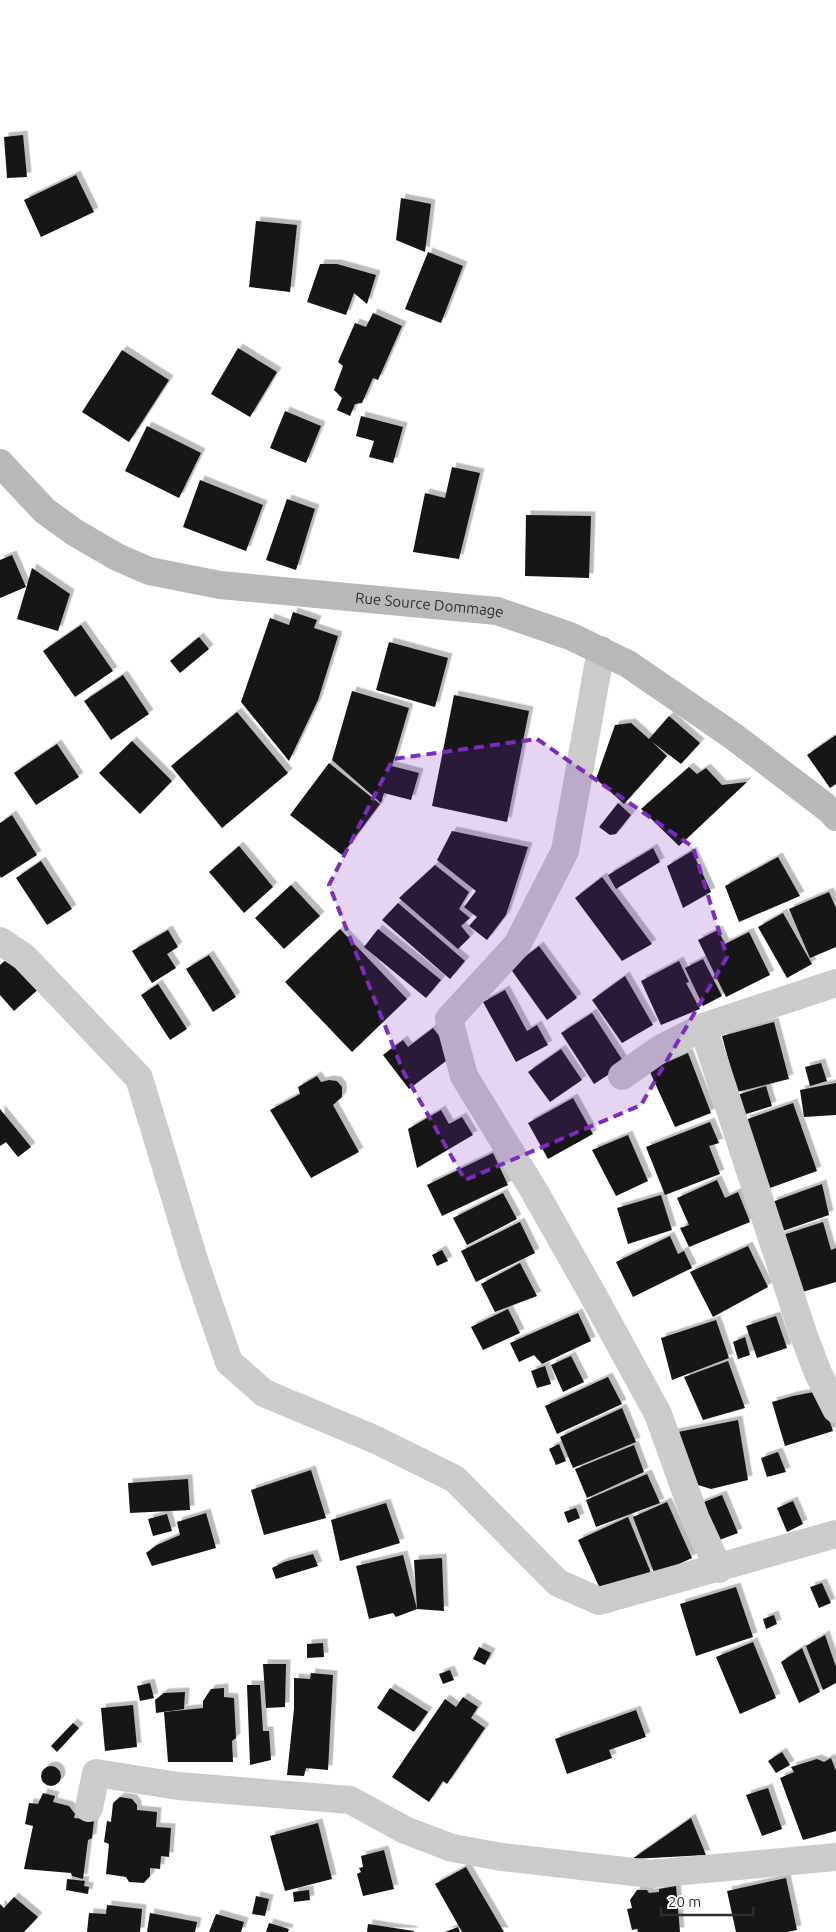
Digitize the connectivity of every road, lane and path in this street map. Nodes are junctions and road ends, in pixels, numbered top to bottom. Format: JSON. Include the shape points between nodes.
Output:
{"nodes":[{"id":1,"x":0,"y":463,"type":"edge"},
{"id":2,"x":602,"y":650,"type":"junction"},
{"id":3,"x":836,"y":817,"type":"edge"},
{"id":4,"x":0,"y":941,"type":"edge"},
{"id":5,"x":836,"y":983,"type":"edge"},
{"id":6,"x":703,"y":1026,"type":"junction"},
{"id":7,"x":622,"y":1076,"type":"dead end"},
{"id":8,"x":836,"y":1409,"type":"edge"},
{"id":9,"x":836,"y":1534,"type":"edge"},
{"id":10,"x":719,"y":1569,"type":"junction"},
{"id":11,"x":89,"y":1808,"type":"dead end"},
{"id":12,"x":836,"y":1857,"type":"edge"}],
"edges":[{"from":1,"to":2,"type":"main road","name":"Rue Source Dommage","via":[[45,510],[74,532],[117,558],[149,571],[220,585],[497,611]]},
{"from":2,"to":3,"type":"main road","name":"Rue Source Dommage","via":[[628,664],[733,736]]},
{"from":2,"to":10,"type":"street","via":[[565,851],[518,945],[449,1019],[464,1076],[594,1294],[658,1414],[695,1517]]},
{"from":4,"to":10,"type":"street","via":[[24,958],[139,1078],[195,1263],[229,1362],[264,1392],[374,1439],[455,1479],[558,1583],[600,1601]]},
{"from":5,"to":6,"type":"street"},
{"from":6,"to":7,"type":"street","via":[[660,1049]]},
{"from":6,"to":8,"type":"street","via":[[804,1336]]},
{"from":9,"to":10,"type":"street"},
{"from":11,"to":12,"type":"street","via":[[96,1774],[178,1786],[350,1800],[405,1830],[452,1848],[651,1874]]}]}
